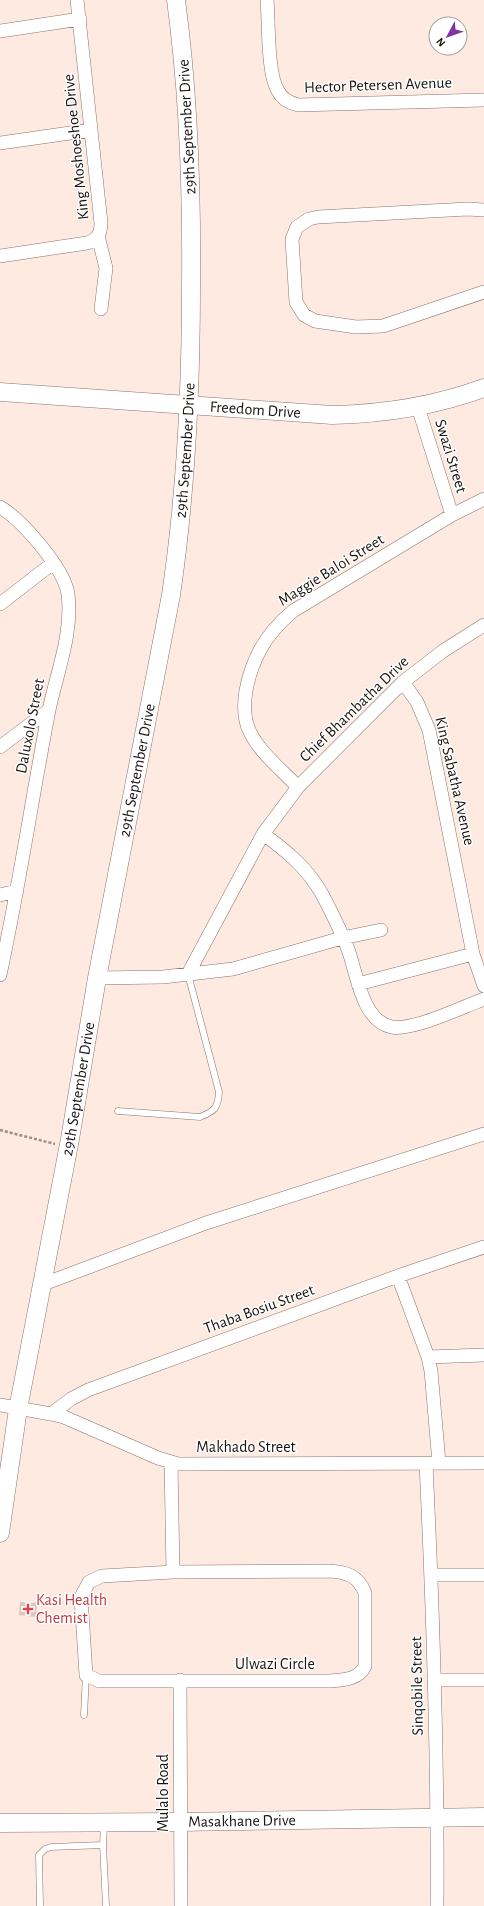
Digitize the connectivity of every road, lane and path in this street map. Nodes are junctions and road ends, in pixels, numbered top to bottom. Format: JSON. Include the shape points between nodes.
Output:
{"nodes":[{"id":1,"x":77,"y":0,"type":"edge"},
{"id":2,"x":176,"y":0,"type":"edge"},
{"id":3,"x":267,"y":0,"type":"edge"},
{"id":4,"x":80,"y":19,"type":"junction"},
{"id":5,"x":0,"y":31,"type":"edge"},
{"id":6,"x":484,"y":100,"type":"edge"},
{"id":7,"x":91,"y":130,"type":"junction"},
{"id":8,"x":0,"y":143,"type":"edge"},
{"id":9,"x":484,"y":210,"type":"edge"},
{"id":10,"x":98,"y":236,"type":"junction"},
{"id":11,"x":0,"y":256,"type":"edge"},
{"id":12,"x":484,"y":292,"type":"edge"},
{"id":13,"x":101,"y":309,"type":"dead end"},
{"id":14,"x":484,"y":388,"type":"edge"},
{"id":15,"x":0,"y":392,"type":"edge"},
{"id":16,"x":189,"y":406,"type":"junction"},
{"id":17,"x":418,"y":407,"type":"junction"},
{"id":18,"x":484,"y":499,"type":"edge"},
{"id":19,"x":0,"y":507,"type":"edge"},
{"id":20,"x":452,"y":515,"type":"junction"},
{"id":21,"x":53,"y":563,"type":"junction"},
{"id":22,"x":0,"y":604,"type":"edge"},
{"id":23,"x":484,"y":625,"type":"edge"},
{"id":24,"x":403,"y":682,"type":"junction"},
{"id":25,"x":49,"y":710,"type":"junction"},
{"id":26,"x":0,"y":747,"type":"edge"},
{"id":27,"x":298,"y":787,"type":"junction"},
{"id":28,"x":263,"y":834,"type":"junction"},
{"id":29,"x":17,"y":891,"type":"junction"},
{"id":30,"x":0,"y":895,"type":"edge"},
{"id":31,"x":381,"y":930,"type":"dead end"},
{"id":32,"x":342,"y":938,"type":"junction"},
{"id":33,"x":473,"y":954,"type":"junction"},
{"id":34,"x":188,"y":974,"type":"junction"},
{"id":35,"x":0,"y":975,"type":"edge"},
{"id":36,"x":97,"y":978,"type":"junction"},
{"id":37,"x":358,"y":984,"type":"junction"},
{"id":38,"x":484,"y":986,"type":"edge"},
{"id":39,"x":484,"y":999,"type":"edge"},
{"id":40,"x":118,"y":1111,"type":"dead end"},
{"id":41,"x":0,"y":1130,"type":"edge"},
{"id":42,"x":484,"y":1134,"type":"edge"},
{"id":43,"x":69,"y":1148,"type":"junction"},
{"id":44,"x":484,"y":1247,"type":"edge"},
{"id":45,"x":398,"y":1276,"type":"junction"},
{"id":46,"x":41,"y":1285,"type":"junction"},
{"id":47,"x":484,"y":1355,"type":"edge"},
{"id":48,"x":428,"y":1357,"type":"junction"},
{"id":49,"x":0,"y":1405,"type":"edge"},
{"id":50,"x":18,"y":1408,"type":"junction"},
{"id":51,"x":51,"y":1414,"type":"junction"},
{"id":52,"x":171,"y":1462,"type":"junction"},
{"id":53,"x":484,"y":1463,"type":"edge"},
{"id":54,"x":432,"y":1464,"type":"junction"},
{"id":55,"x":0,"y":1533,"type":"edge"},
{"id":56,"x":173,"y":1572,"type":"junction"},
{"id":57,"x":431,"y":1575,"type":"junction"},
{"id":58,"x":484,"y":1575,"type":"edge"},
{"id":59,"x":86,"y":1675,"type":"junction"},
{"id":60,"x":180,"y":1680,"type":"junction"},
{"id":61,"x":434,"y":1680,"type":"junction"},
{"id":62,"x":484,"y":1680,"type":"edge"},
{"id":63,"x":84,"y":1715,"type":"dead end"},
{"id":64,"x":438,"y":1817,"type":"junction"},
{"id":65,"x":484,"y":1817,"type":"edge"},
{"id":66,"x":179,"y":1822,"type":"junction"},
{"id":67,"x":0,"y":1823,"type":"edge"},
{"id":68,"x":104,"y":1823,"type":"junction"},
{"id":69,"x":103,"y":1845,"type":"junction"},
{"id":70,"x":40,"y":1906,"type":"edge"},
{"id":71,"x":106,"y":1906,"type":"edge"},
{"id":72,"x":181,"y":1906,"type":"edge"},
{"id":73,"x":437,"y":1906,"type":"edge"}],
"edges":[{"from":1,"to":4,"type":"street","name":"King Moshoeshoe Drive"},
{"from":2,"to":16,"type":"street","name":"29th September Drive","via":[[190,144],[192,247]]},
{"from":3,"to":6,"type":"street","name":"Hector Petersen Avenue","via":[[272,68],[278,92],[290,103],[298,105]]},
{"from":4,"to":5,"type":"street"},
{"from":4,"to":7,"type":"street","name":"King Moshoeshoe Drive"},
{"from":7,"to":8,"type":"street"},
{"from":7,"to":10,"type":"street","name":"King Moshoeshoe Drive","via":[[101,223]]},
{"from":9,"to":12,"type":"street","via":[[318,217],[296,227],[292,239],[294,291],[298,308],[309,318],[321,323],[356,327],[383,326]]},
{"from":10,"to":11,"type":"street","name":"King Moshoeshoe Drive","via":[[87,243]]},
{"from":10,"to":13,"type":"street","via":[[106,262]]},
{"from":14,"to":17,"type":"street","name":"Freedom Drive"},
{"from":15,"to":16,"type":"street","name":"Freedom Drive"},
{"from":16,"to":17,"type":"street","name":"Freedom Drive","via":[[332,415],[376,413]]},
{"from":16,"to":36,"type":"street","name":"29th September Drive","via":[[183,498],[171,595]]},
{"from":17,"to":20,"type":"street","name":"Swazi Street"},
{"from":18,"to":20,"type":"street","name":"Maggie Baloi Street"},
{"from":19,"to":21,"type":"street","name":"Daluxolo Street","via":[[23,526]]},
{"from":20,"to":27,"type":"street","name":"Maggie Baloi Street","via":[[293,611],[259,650],[246,696],[246,723],[257,743]]},
{"from":21,"to":22,"type":"street"},
{"from":21,"to":25,"type":"street","name":"Daluxolo Street","via":[[68,592],[69,612],[67,632]]},
{"from":23,"to":24,"type":"street","name":"Chief Bhambatha Drive","via":[[443,651]]},
{"from":24,"to":27,"type":"street","name":"Chief Bhambatha Drive"},
{"from":24,"to":33,"type":"street","name":"King Sabatha Avenue","via":[[417,702],[429,730]]},
{"from":25,"to":26,"type":"street"},
{"from":25,"to":29,"type":"street","name":"Daluxolo Street"},
{"from":27,"to":28,"type":"street","name":"Chief Bhambatha Drive"},
{"from":28,"to":32,"type":"street","via":[[290,854],[312,879],[322,894]]},
{"from":28,"to":34,"type":"street","name":"Chief Bhambatha Drive"},
{"from":29,"to":30,"type":"street"},
{"from":29,"to":35,"type":"street","name":"Daluxolo Street"},
{"from":31,"to":32,"type":"street"},
{"from":32,"to":34,"type":"street","via":[[247,966]]},
{"from":32,"to":37,"type":"street","via":[[349,952]]},
{"from":33,"to":37,"type":"street"},
{"from":33,"to":38,"type":"street","name":"King Sabatha Avenue"},
{"from":34,"to":36,"type":"street"},
{"from":34,"to":40,"type":"lane","via":[[219,1092],[218,1105],[212,1112],[200,1117]]},
{"from":36,"to":43,"type":"street","name":"29th September Drive"},
{"from":37,"to":39,"type":"street","via":[[370,1012],[380,1023],[393,1028],[416,1025]]},
{"from":41,"to":43,"type":"path"},
{"from":42,"to":46,"type":"street","via":[[206,1223]]},
{"from":43,"to":46,"type":"street","name":"29th September Drive"},
{"from":44,"to":45,"type":"street","name":"Thaba Bosiu Street"},
{"from":45,"to":48,"type":"street","name":"Sinqobile Street"},
{"from":45,"to":51,"type":"street","name":"Thaba Bosiu Street","via":[[88,1390]]},
{"from":46,"to":50,"type":"street","name":"29th September Drive"},
{"from":47,"to":48,"type":"street"},
{"from":48,"to":54,"type":"street","name":"Sinqobile Street","via":[[431,1371]]},
{"from":49,"to":50,"type":"street","name":"Makhado Street"},
{"from":50,"to":51,"type":"street","name":"Makhado Street"},
{"from":50,"to":55,"type":"street","name":"29th September Drive"},
{"from":51,"to":52,"type":"street","name":"Makhado Street","via":[[64,1417]]},
{"from":52,"to":54,"type":"street","name":"Makhado Street"},
{"from":52,"to":56,"type":"street"},
{"from":53,"to":54,"type":"street","name":"Makhado Street"},
{"from":54,"to":57,"type":"street","name":"Sinqobile Street"},
{"from":56,"to":59,"type":"street","name":"Ulwazi Circle","via":[[102,1576],[89,1582],[82,1597]]},
{"from":56,"to":60,"type":"street","name":"Ulwazi Circle","via":[[341,1571],[354,1575],[365,1593],[365,1666],[363,1671],[355,1676],[346,1680],[328,1681]]},
{"from":57,"to":58,"type":"street"},
{"from":57,"to":61,"type":"street","name":"Sinqobile Street"},
{"from":59,"to":60,"type":"street","name":"Ulwazi Circle","via":[[99,1681]]},
{"from":59,"to":63,"type":"lane"},
{"from":60,"to":66,"type":"street","name":"Mulalo Road"},
{"from":61,"to":62,"type":"street"},
{"from":61,"to":64,"type":"street","name":"Sinqobile Street"},
{"from":64,"to":65,"type":"street","name":"Masakhane Drive"},
{"from":64,"to":66,"type":"street","name":"Masakhane Drive"},
{"from":64,"to":73,"type":"street","name":"Sinqobile Street"},
{"from":66,"to":68,"type":"street","name":"Masakhane Drive"},
{"from":66,"to":72,"type":"street","name":"Mulalo Road"},
{"from":67,"to":68,"type":"street","name":"Masakhane Drive"},
{"from":68,"to":69,"type":"lane"},
{"from":69,"to":70,"type":"lane","via":[[51,1847],[43,1850],[39,1858]]},
{"from":69,"to":71,"type":"lane"}]}
